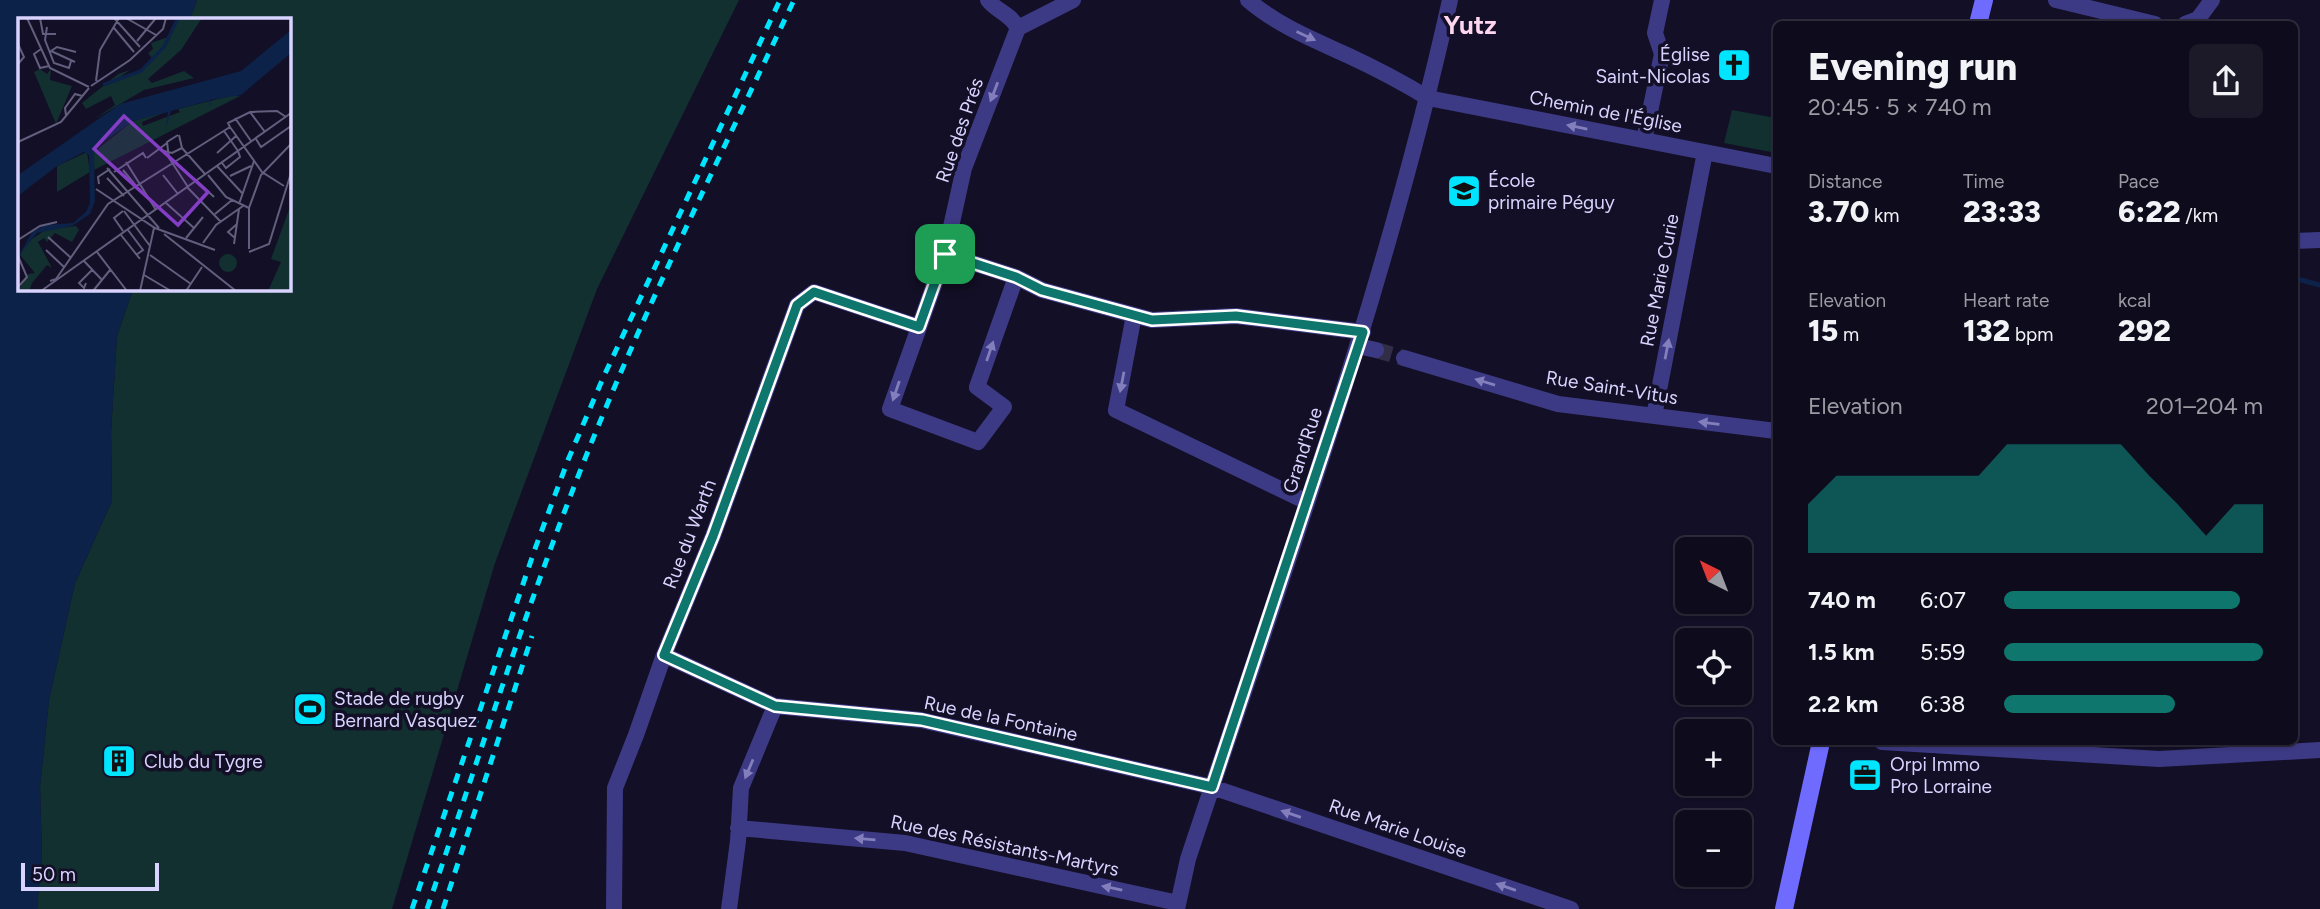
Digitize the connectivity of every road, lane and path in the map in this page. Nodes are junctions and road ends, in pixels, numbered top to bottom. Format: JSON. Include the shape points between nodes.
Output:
{"nodes":[{"id":1,"x":988,"y":0,"type":"edge"},
{"id":2,"x":1073,"y":0,"type":"edge"},
{"id":3,"x":1248,"y":0,"type":"edge"},
{"id":4,"x":1450,"y":0,"type":"edge"},
{"id":5,"x":1662,"y":0,"type":"edge"},
{"id":6,"x":1984,"y":0,"type":"edge"},
{"id":7,"x":2056,"y":0,"type":"edge"},
{"id":8,"x":2212,"y":0,"type":"edge"},
{"id":9,"x":1979,"y":21,"type":"edge"},
{"id":10,"x":2143,"y":21,"type":"edge"},
{"id":11,"x":2193,"y":21,"type":"edge"},
{"id":12,"x":1018,"y":28,"type":"junction"},
{"id":13,"x":1428,"y":98,"type":"junction"},
{"id":14,"x":1644,"y":140,"type":"junction"},
{"id":15,"x":1705,"y":152,"type":"junction"},
{"id":16,"x":1773,"y":165,"type":"edge"},
{"id":17,"x":2320,"y":240,"type":"edge"},
{"id":18,"x":2298,"y":241,"type":"edge"},
{"id":19,"x":945,"y":254,"type":"junction"},
{"id":20,"x":1016,"y":277,"type":"junction"},
{"id":21,"x":1134,"y":315,"type":"junction"},
{"id":22,"x":919,"y":327,"type":"junction"},
{"id":23,"x":1360,"y":339,"type":"junction"},
{"id":24,"x":1376,"y":350,"type":"tunnel mouth"},
{"id":25,"x":1404,"y":358,"type":"tunnel mouth"},
{"id":26,"x":1654,"y":416,"type":"junction"},
{"id":27,"x":1773,"y":431,"type":"edge"},
{"id":28,"x":1307,"y":502,"type":"junction"},
{"id":29,"x":664,"y":655,"type":"junction"},
{"id":30,"x":775,"y":706,"type":"junction"},
{"id":31,"x":1820,"y":745,"type":"edge"},
{"id":32,"x":1928,"y":745,"type":"edge"},
{"id":33,"x":2320,"y":750,"type":"edge"},
{"id":34,"x":1212,"y":787,"type":"junction"},
{"id":35,"x":738,"y":828,"type":"junction"},
{"id":36,"x":1178,"y":906,"type":"edge"},
{"id":37,"x":614,"y":909,"type":"edge"},
{"id":38,"x":729,"y":909,"type":"edge"},
{"id":39,"x":1571,"y":909,"type":"edge"},
{"id":40,"x":1784,"y":909,"type":"edge"}],
"edges":[{"from":1,"to":12,"type":"street","via":[[1011,16]]},
{"from":2,"to":12,"type":"street"},
{"from":3,"to":13,"type":"street","name":"Chemin de l'Église","one_way":true,"via":[[1289,28]]},
{"from":4,"to":13,"type":"street","name":"Grand'Rue"},
{"from":5,"to":14,"type":"street","via":[[1654,33],[1662,54]]},
{"from":6,"to":9,"type":"main road"},
{"from":7,"to":10,"type":"street"},
{"from":8,"to":11,"type":"street"},
{"from":12,"to":19,"type":"street","name":"Rue des Prés","one_way":true,"via":[[964,168]]},
{"from":14,"to":13,"type":"street","name":"Chemin de l'Église","one_way":true},
{"from":13,"to":23,"type":"street","name":"Grand'Rue"},
{"from":14,"to":15,"type":"street","name":"Chemin de l'Église"},
{"from":15,"to":16,"type":"street","name":"Chemin de l'Église"},
{"from":26,"to":15,"type":"street","name":"Rue Marie Curie","one_way":true},
{"from":17,"to":18,"type":"street"},
{"from":19,"to":20,"type":"street"},
{"from":19,"to":22,"type":"street","name":"Rue des Prés"},
{"from":20,"to":21,"type":"street","via":[[1042,290]]},
{"from":22,"to":20,"type":"street","name":"Rue des Prés","one_way":true,"via":[[890,409],[978,442],[1004,407],[977,387]]},
{"from":21,"to":23,"type":"street","via":[[1152,320],[1236,316]]},
{"from":21,"to":28,"type":"street","one_way":true,"via":[[1116,410]]},
{"from":22,"to":29,"type":"street","name":"Rue du Warth","via":[[814,292],[797,305],[713,536]]},
{"from":23,"to":24,"type":"street"},
{"from":23,"to":28,"type":"street","name":"Grand'Rue"},
{"from":26,"to":25,"type":"street","name":"Rue Saint-Vitus","one_way":true,"via":[[1558,404]]},
{"from":27,"to":26,"type":"street","name":"Rue Saint-Vitus","one_way":true},
{"from":28,"to":34,"type":"street","name":"Grand'Rue"},
{"from":29,"to":30,"type":"street","name":"Rue de la Fontaine"},
{"from":29,"to":37,"type":"street","name":"Rue du Warth","via":[[615,788]]},
{"from":30,"to":34,"type":"street","name":"Rue de la Fontaine","via":[[922,720]]},
{"from":30,"to":35,"type":"street","one_way":true,"via":[[741,788]]},
{"from":31,"to":40,"type":"main road"},
{"from":32,"to":33,"type":"street","via":[[2159,760]]},
{"from":34,"to":36,"type":"street","name":"Grand'Rue"},
{"from":39,"to":34,"type":"street","name":"Rue Marie Louise","one_way":true},
{"from":36,"to":35,"type":"street","name":"Rue des Résistants-Martyrs","one_way":true,"via":[[905,843]]},
{"from":35,"to":38,"type":"street"}]}
